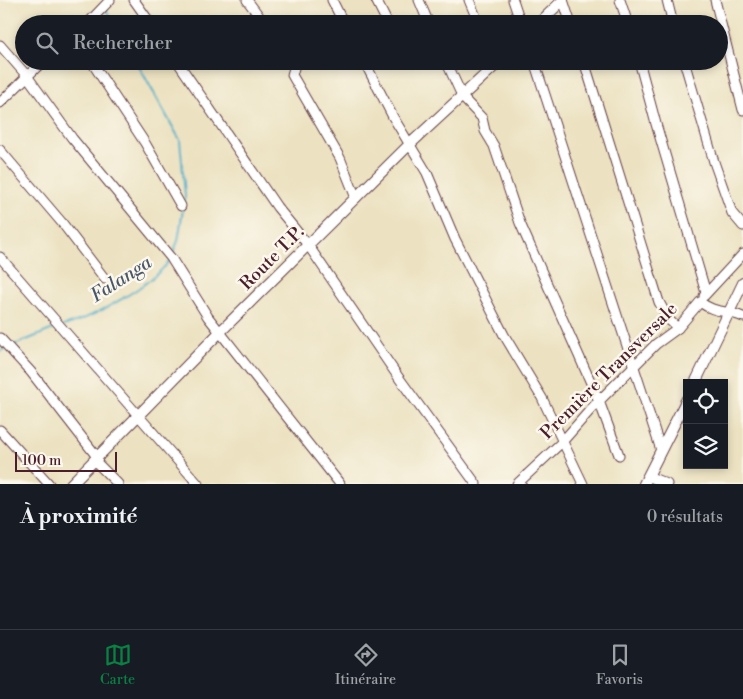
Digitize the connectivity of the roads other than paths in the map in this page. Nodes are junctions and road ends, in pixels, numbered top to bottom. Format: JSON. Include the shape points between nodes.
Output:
{"nodes":[{"id":1,"x":110,"y":0,"type":"edge"},
{"id":2,"x":134,"y":0,"type":"edge"},
{"id":3,"x":247,"y":0,"type":"edge"},
{"id":4,"x":332,"y":0,"type":"edge"},
{"id":5,"x":376,"y":0,"type":"edge"},
{"id":6,"x":419,"y":0,"type":"edge"},
{"id":7,"x":469,"y":0,"type":"edge"},
{"id":8,"x":513,"y":0,"type":"edge"},
{"id":9,"x":563,"y":0,"type":"edge"},
{"id":10,"x":620,"y":0,"type":"edge"},
{"id":11,"x":666,"y":0,"type":"edge"},
{"id":12,"x":714,"y":0,"type":"edge"},
{"id":13,"x":96,"y":15,"type":"edge"},
{"id":14,"x":144,"y":15,"type":"edge"},
{"id":15,"x":258,"y":15,"type":"edge"},
{"id":16,"x":340,"y":15,"type":"edge"},
{"id":17,"x":384,"y":15,"type":"edge"},
{"id":18,"x":425,"y":15,"type":"edge"},
{"id":19,"x":475,"y":15,"type":"edge"},
{"id":20,"x":517,"y":15,"type":"edge"},
{"id":21,"x":547,"y":15,"type":"edge"},
{"id":22,"x":568,"y":15,"type":"edge"},
{"id":23,"x":625,"y":15,"type":"edge"},
{"id":24,"x":670,"y":15,"type":"edge"},
{"id":25,"x":718,"y":15,"type":"edge"},
{"id":26,"x":0,"y":45,"type":"edge"},
{"id":27,"x":728,"y":53,"type":"edge"},
{"id":28,"x":15,"y":62,"type":"edge"},
{"id":29,"x":22,"y":70,"type":"edge"},
{"id":30,"x":33,"y":70,"type":"edge"},
{"id":31,"x":97,"y":70,"type":"edge"},
{"id":32,"x":183,"y":70,"type":"edge"},
{"id":33,"x":293,"y":70,"type":"edge"},
{"id":34,"x":369,"y":70,"type":"edge"},
{"id":35,"x":450,"y":70,"type":"edge"},
{"id":36,"x":490,"y":70,"type":"edge"},
{"id":37,"x":537,"y":70,"type":"edge"},
{"id":38,"x":587,"y":70,"type":"edge"},
{"id":39,"x":641,"y":70,"type":"edge"},
{"id":40,"x":687,"y":70,"type":"edge"},
{"id":41,"x":27,"y":76,"type":"junction"},
{"id":42,"x":463,"y":98,"type":"junction"},
{"id":43,"x":0,"y":103,"type":"edge"},
{"id":44,"x":743,"y":110,"type":"edge"},
{"id":45,"x":410,"y":144,"type":"junction"},
{"id":46,"x":0,"y":150,"type":"edge"},
{"id":47,"x":356,"y":198,"type":"junction"},
{"id":48,"x":181,"y":206,"type":"dead end"},
{"id":49,"x":743,"y":226,"type":"edge"},
{"id":50,"x":308,"y":245,"type":"junction"},
{"id":51,"x":743,"y":254,"type":"edge"},
{"id":52,"x":0,"y":257,"type":"edge"},
{"id":53,"x":105,"y":279,"type":"dead end"},
{"id":54,"x":743,"y":283,"type":"edge"},
{"id":55,"x":706,"y":293,"type":"junction"},
{"id":56,"x":700,"y":302,"type":"junction"},
{"id":57,"x":730,"y":311,"type":"junction"},
{"id":58,"x":743,"y":317,"type":"edge"},
{"id":59,"x":678,"y":328,"type":"junction"},
{"id":60,"x":220,"y":332,"type":"junction"},
{"id":61,"x":0,"y":338,"type":"edge"},
{"id":62,"x":633,"y":367,"type":"junction"},
{"id":63,"x":697,"y":379,"type":"edge"},
{"id":64,"x":599,"y":401,"type":"junction"},
{"id":65,"x":683,"y":406,"type":"edge"},
{"id":66,"x":138,"y":415,"type":"junction"},
{"id":67,"x":0,"y":430,"type":"edge"},
{"id":68,"x":562,"y":442,"type":"junction"},
{"id":69,"x":661,"y":450,"type":"junction"},
{"id":70,"x":619,"y":455,"type":"dead end"},
{"id":71,"x":96,"y":460,"type":"junction"},
{"id":72,"x":646,"y":480,"type":"edge"},
{"id":73,"x":49,"y":484,"type":"edge"},
{"id":74,"x":71,"y":484,"type":"edge"},
{"id":75,"x":118,"y":484,"type":"edge"},
{"id":76,"x":198,"y":484,"type":"edge"},
{"id":77,"x":340,"y":484,"type":"edge"},
{"id":78,"x":476,"y":484,"type":"edge"},
{"id":79,"x":517,"y":484,"type":"edge"},
{"id":80,"x":583,"y":484,"type":"edge"},
{"id":81,"x":667,"y":484,"type":"edge"}],
"edges":[{"from":1,"to":13,"type":"street"},
{"from":2,"to":14,"type":"street"},
{"from":3,"to":15,"type":"street"},
{"from":4,"to":16,"type":"street"},
{"from":5,"to":17,"type":"street"},
{"from":6,"to":18,"type":"street"},
{"from":7,"to":19,"type":"street"},
{"from":8,"to":20,"type":"street"},
{"from":9,"to":21,"type":"street"},
{"from":9,"to":22,"type":"street"},
{"from":10,"to":23,"type":"street"},
{"from":11,"to":24,"type":"street"},
{"from":12,"to":25,"type":"street"},
{"from":26,"to":28,"type":"street"},
{"from":27,"to":44,"type":"street"},
{"from":29,"to":41,"type":"street"},
{"from":30,"to":41,"type":"street"},
{"from":31,"to":48,"type":"street"},
{"from":32,"to":50,"type":"street","via":[[276,207]]},
{"from":33,"to":47,"type":"street","via":[[292,75],[340,158]]},
{"from":34,"to":45,"type":"street"},
{"from":35,"to":42,"type":"street"},
{"from":36,"to":42,"type":"street","name":"Route T.P."},
{"from":37,"to":62,"type":"street"},
{"from":38,"to":59,"type":"street","via":[[659,302],[669,320]]},
{"from":39,"to":55,"type":"street"},
{"from":40,"to":49,"type":"street","via":[[732,213]]},
{"from":41,"to":43,"type":"street"},
{"from":41,"to":60,"type":"street","via":[[72,138],[171,258]]},
{"from":42,"to":45,"type":"street","name":"Route T.P."},
{"from":42,"to":64,"type":"street","via":[[482,118],[520,224]]},
{"from":45,"to":47,"type":"street","name":"Route T.P."},
{"from":45,"to":68,"type":"street","via":[[427,173],[455,240],[542,398]]},
{"from":46,"to":53,"type":"street"},
{"from":47,"to":50,"type":"street","name":"Route T.P."},
{"from":50,"to":60,"type":"street","name":"Route T.P."},
{"from":50,"to":78,"type":"street"},
{"from":51,"to":55,"type":"street"},
{"from":52,"to":66,"type":"street"},
{"from":54,"to":57,"type":"street"},
{"from":55,"to":56,"type":"street"},
{"from":56,"to":57,"type":"street","name":"Première Transversale","via":[[711,310]]},
{"from":56,"to":59,"type":"street","name":"Première Transversale"},
{"from":57,"to":58,"type":"street","name":"Première Transversale"},
{"from":57,"to":63,"type":"street"},
{"from":59,"to":62,"type":"street","name":"Première Transversale"},
{"from":60,"to":66,"type":"street","name":"Route T.P."},
{"from":60,"to":77,"type":"street"},
{"from":61,"to":71,"type":"street","via":[[31,372]]},
{"from":62,"to":64,"type":"street","name":"Première Transversale"},
{"from":62,"to":69,"type":"street"},
{"from":64,"to":68,"type":"street","name":"Première Transversale"},
{"from":64,"to":70,"type":"street"},
{"from":65,"to":69,"type":"street"},
{"from":66,"to":71,"type":"street","name":"Route T.P."},
{"from":66,"to":76,"type":"street"},
{"from":67,"to":73,"type":"street"},
{"from":68,"to":79,"type":"street","name":"Première Transversale"},
{"from":68,"to":80,"type":"street"},
{"from":69,"to":72,"type":"street"},
{"from":71,"to":74,"type":"street","name":"Route T.P."},
{"from":71,"to":75,"type":"street"},
{"from":72,"to":81,"type":"street"}]}
